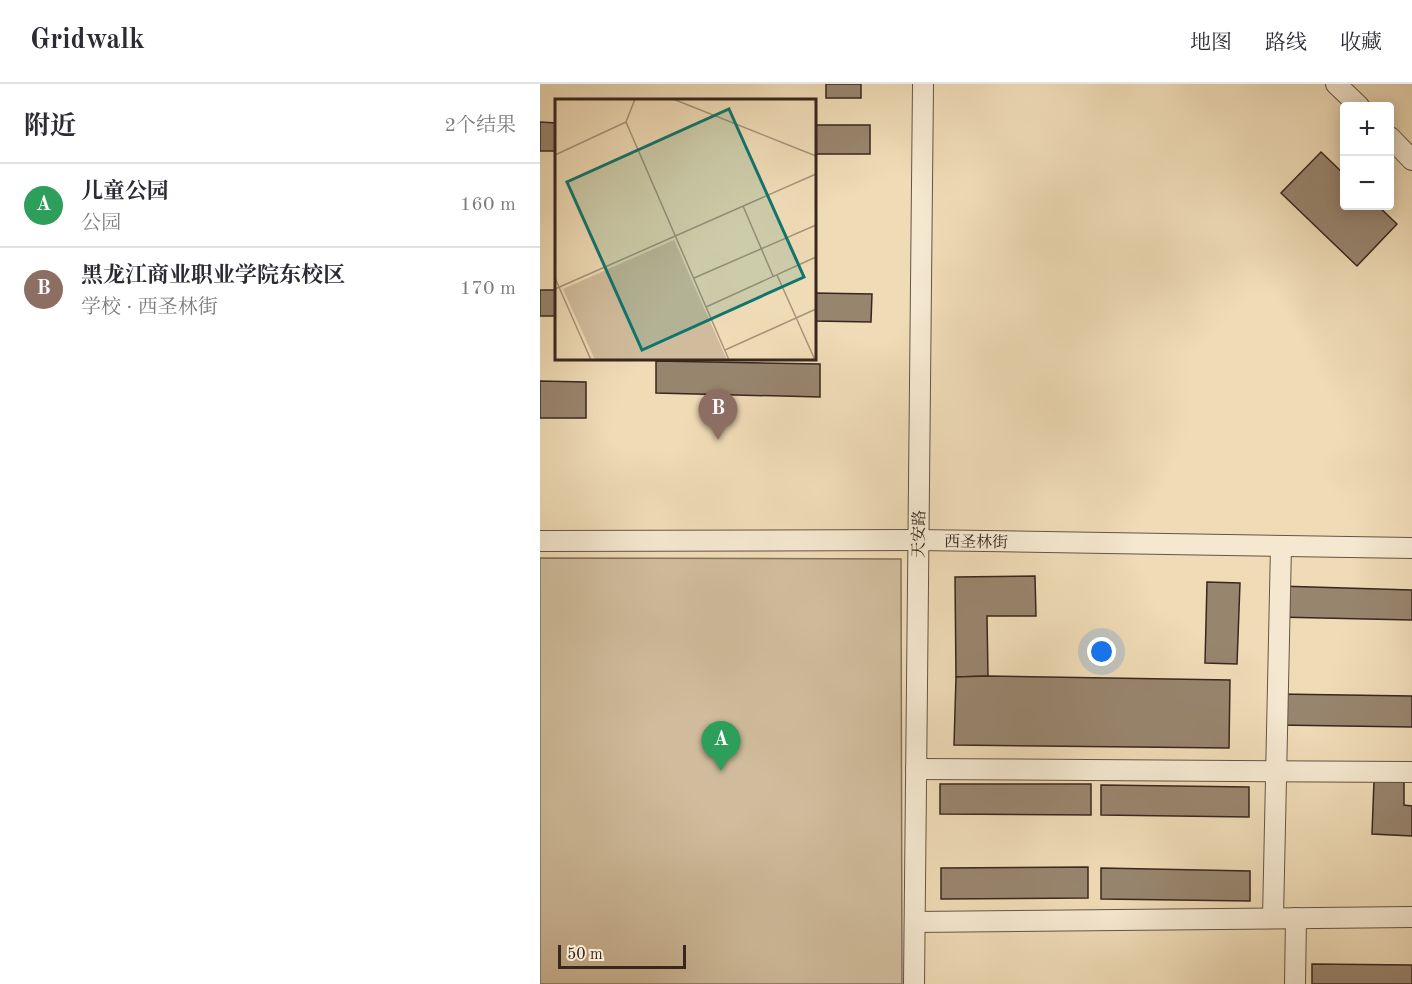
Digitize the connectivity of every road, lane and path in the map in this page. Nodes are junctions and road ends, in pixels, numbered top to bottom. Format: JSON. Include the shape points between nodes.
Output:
{"nodes":[{"id":1,"x":923,"y":84,"type":"edge"},
{"id":2,"x":1336,"y":84,"type":"edge"},
{"id":3,"x":1355,"y":102,"type":"edge"},
{"id":4,"x":1394,"y":142,"type":"edge"},
{"id":5,"x":1412,"y":160,"type":"edge"},
{"id":6,"x":918,"y":540,"type":"junction"},
{"id":7,"x":540,"y":542,"type":"edge"},
{"id":8,"x":1281,"y":546,"type":"junction"},
{"id":9,"x":1412,"y":548,"type":"edge"},
{"id":10,"x":916,"y":769,"type":"junction"},
{"id":11,"x":1277,"y":771,"type":"junction"},
{"id":12,"x":1412,"y":772,"type":"edge"},
{"id":13,"x":1412,"y":917,"type":"edge"},
{"id":14,"x":1273,"y":918,"type":"junction"},
{"id":15,"x":1296,"y":918,"type":"junction"},
{"id":16,"x":915,"y":922,"type":"junction"},
{"id":17,"x":914,"y":984,"type":"edge"},
{"id":18,"x":1295,"y":984,"type":"edge"}],
"edges":[{"from":1,"to":6,"type":"street","name":"天安路"},
{"from":2,"to":3,"type":"street"},
{"from":4,"to":5,"type":"street"},
{"from":6,"to":7,"type":"street","name":"西圣林街"},
{"from":6,"to":8,"type":"street","name":"西圣林街"},
{"from":6,"to":10,"type":"street","name":"天安路"},
{"from":8,"to":9,"type":"street","name":"西圣林街"},
{"from":8,"to":11,"type":"street"},
{"from":10,"to":11,"type":"street"},
{"from":10,"to":16,"type":"street","name":"天安路"},
{"from":11,"to":12,"type":"street"},
{"from":11,"to":14,"type":"street"},
{"from":13,"to":15,"type":"street"},
{"from":14,"to":15,"type":"street"},
{"from":14,"to":16,"type":"street"},
{"from":15,"to":18,"type":"street"},
{"from":16,"to":17,"type":"street","name":"天安路"}]}
